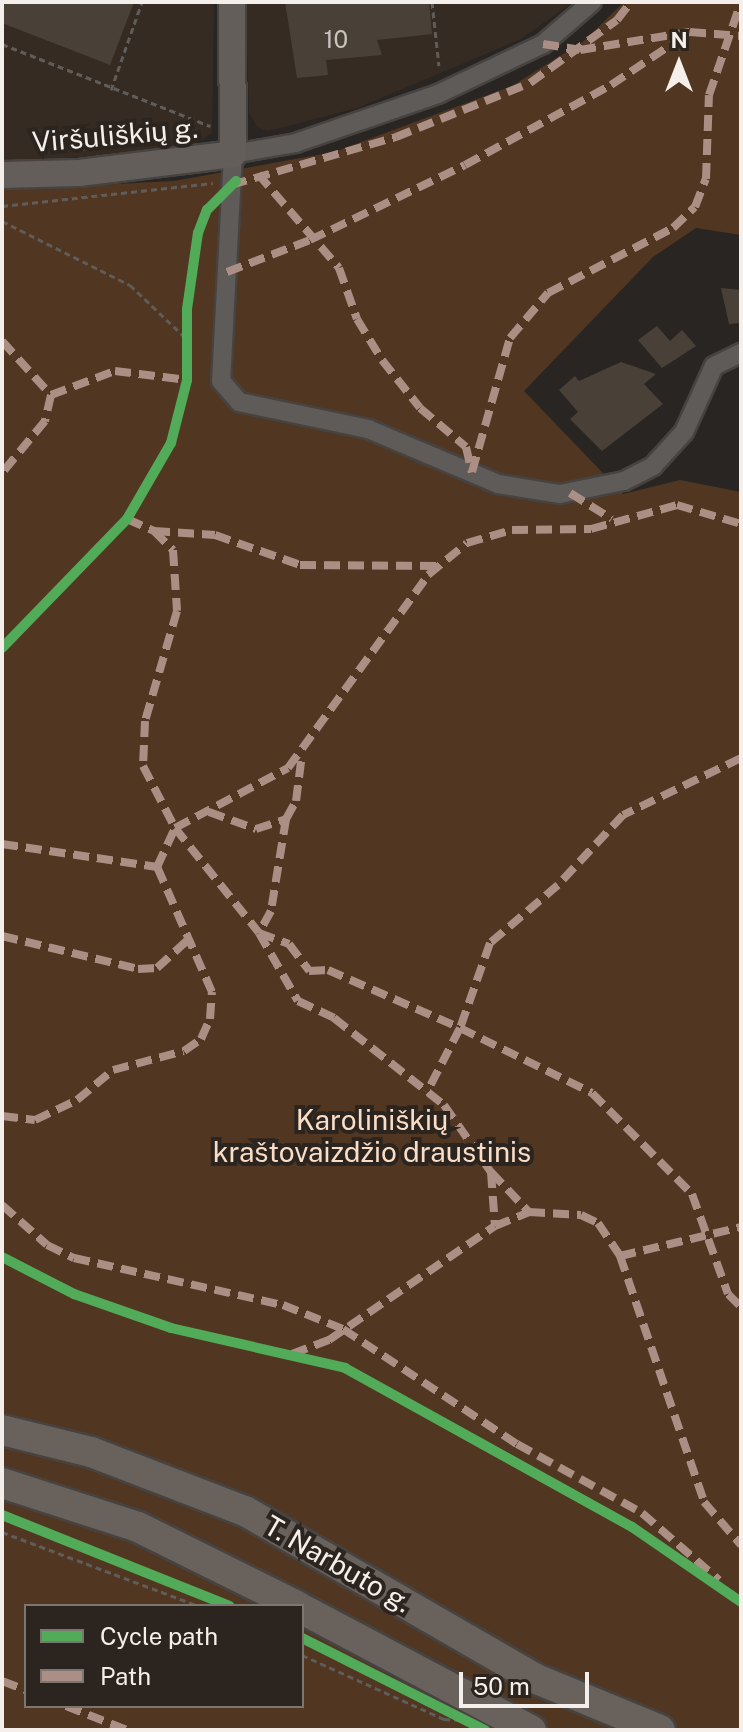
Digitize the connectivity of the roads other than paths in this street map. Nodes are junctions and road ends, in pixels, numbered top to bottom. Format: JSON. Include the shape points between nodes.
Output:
{"nodes":[{"id":1,"x":232,"y":2,"type":"edge"},
{"id":2,"x":592,"y":2,"type":"edge"},
{"id":3,"x":233,"y":154,"type":"junction"},
{"id":4,"x":2,"y":175,"type":"edge"},
{"id":5,"x":741,"y":353,"type":"edge"},
{"id":6,"x":2,"y":1430,"type":"edge"},
{"id":7,"x":2,"y":1483,"type":"edge"},
{"id":8,"x":293,"y":1604,"type":"edge"},
{"id":9,"x":304,"y":1610,"type":"edge"},
{"id":10,"x":531,"y":1730,"type":"edge"},
{"id":11,"x":660,"y":1730,"type":"edge"}],
"edges":[{"from":1,"to":3,"type":"main road"},
{"from":2,"to":3,"type":"street","via":[[543,44],[438,94],[296,143]]},
{"from":3,"to":4,"type":"main road","name":"Viršuliškių g.","via":[[79,173]]},
{"from":3,"to":5,"type":"street","via":[[221,381],[239,402],[368,429],[498,484],[560,494],[624,481],[653,466],[684,432],[714,366]]},
{"from":6,"to":11,"type":"main road","name":"T. Narbuto g.","via":[[91,1452],[245,1511],[534,1678]]},
{"from":7,"to":8,"type":"main road","name":"T. Narbuto g.","via":[[138,1527]]},
{"from":9,"to":10,"type":"main road","name":"T. Narbuto g."}]}
